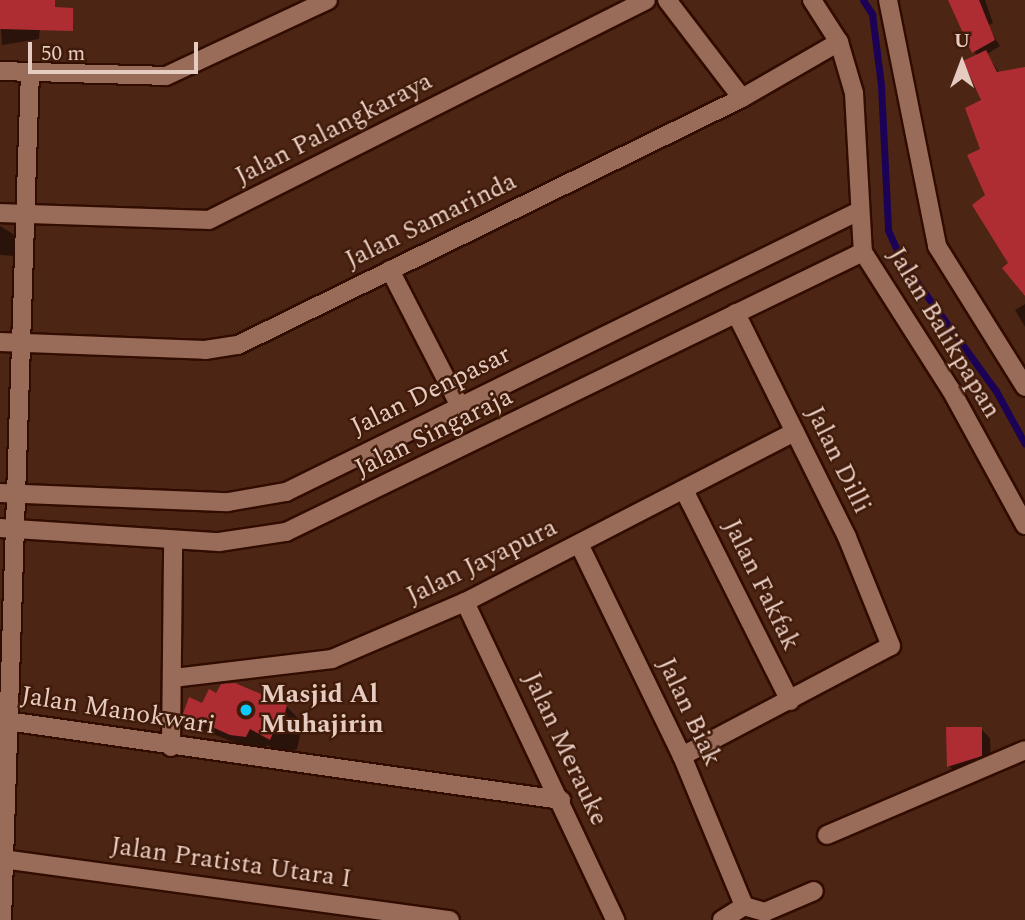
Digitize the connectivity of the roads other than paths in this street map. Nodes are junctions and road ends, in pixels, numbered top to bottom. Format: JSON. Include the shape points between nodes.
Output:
{"nodes":[{"id":1,"x":328,"y":0,"type":"edge"},
{"id":2,"x":646,"y":0,"type":"edge"},
{"id":3,"x":667,"y":0,"type":"edge"},
{"id":4,"x":812,"y":0,"type":"edge"},
{"id":5,"x":888,"y":0,"type":"edge"},
{"id":6,"x":839,"y":42,"type":"junction"},
{"id":7,"x":0,"y":71,"type":"edge"},
{"id":8,"x":30,"y":73,"type":"junction"},
{"id":9,"x":742,"y":98,"type":"junction"},
{"id":10,"x":858,"y":212,"type":"junction"},
{"id":11,"x":0,"y":213,"type":"edge"},
{"id":12,"x":25,"y":215,"type":"junction"},
{"id":13,"x":863,"y":252,"type":"junction"},
{"id":14,"x":390,"y":270,"type":"junction"},
{"id":15,"x":736,"y":313,"type":"junction"},
{"id":16,"x":0,"y":342,"type":"edge"},
{"id":17,"x":22,"y":343,"type":"junction"},
{"id":18,"x":1021,"y":368,"type":"edge"},
{"id":19,"x":1025,"y":387,"type":"edge"},
{"id":20,"x":460,"y":406,"type":"junction"},
{"id":21,"x":795,"y":432,"type":"junction"},
{"id":22,"x":685,"y":492,"type":"junction"},
{"id":23,"x":10,"y":495,"type":"edge"},
{"id":24,"x":1025,"y":525,"type":"edge"},
{"id":25,"x":10,"y":526,"type":"edge"},
{"id":26,"x":173,"y":540,"type":"junction"},
{"id":27,"x":579,"y":544,"type":"junction"},
{"id":28,"x":465,"y":602,"type":"junction"},
{"id":29,"x":173,"y":678,"type":"junction"},
{"id":30,"x":790,"y":701,"type":"junction"},
{"id":31,"x":3,"y":720,"type":"edge"},
{"id":32,"x":171,"y":747,"type":"junction"},
{"id":33,"x":1025,"y":750,"type":"edge"},
{"id":34,"x":682,"y":756,"type":"junction"},
{"id":35,"x":561,"y":800,"type":"junction"},
{"id":36,"x":827,"y":835,"type":"dead end"},
{"id":37,"x":3,"y":859,"type":"junction"},
{"id":38,"x":1,"y":889,"type":"edge"},
{"id":39,"x":814,"y":891,"type":"dead end"},
{"id":40,"x":338,"y":903,"type":"junction"},
{"id":41,"x":744,"y":906,"type":"junction"},
{"id":42,"x":2,"y":920,"type":"edge"},
{"id":43,"x":346,"y":920,"type":"edge"},
{"id":44,"x":450,"y":920,"type":"edge"},
{"id":45,"x":615,"y":920,"type":"edge"},
{"id":46,"x":722,"y":920,"type":"edge"}],
"edges":[{"from":1,"to":8,"type":"street","via":[[175,74]]},
{"from":2,"to":12,"type":"street","name":"Jalan Palangkaraya","via":[[209,220]]},
{"from":3,"to":9,"type":"street"},
{"from":4,"to":6,"type":"street","name":"Jalan Balikpapan"},
{"from":5,"to":18,"type":"street","via":[[937,246]]},
{"from":6,"to":9,"type":"street","name":"Jalan Samarinda"},
{"from":6,"to":10,"type":"street","name":"Jalan Balikpapan","via":[[854,93]]},
{"from":7,"to":8,"type":"street"},
{"from":8,"to":12,"type":"street"},
{"from":9,"to":14,"type":"street","name":"Jalan Samarinda"},
{"from":10,"to":13,"type":"street","name":"Jalan Balikpapan"},
{"from":10,"to":20,"type":"street","name":"Jalan Denpasar"},
{"from":11,"to":12,"type":"street","name":"Jalan Palangkaraya"},
{"from":12,"to":17,"type":"street"},
{"from":13,"to":15,"type":"street","name":"Jalan Singaraja"},
{"from":13,"to":24,"type":"street","name":"Jalan Balikpapan","via":[[951,390]]},
{"from":14,"to":17,"type":"street","name":"Jalan Samarinda","via":[[238,345],[205,350]]},
{"from":14,"to":20,"type":"street"},
{"from":15,"to":21,"type":"street","name":"Jalan Dilli"},
{"from":15,"to":26,"type":"street","name":"Jalan Singaraja","via":[[296,528],[231,541]]},
{"from":16,"to":17,"type":"street","name":"Jalan Samarinda"},
{"from":17,"to":23,"type":"street"},
{"from":18,"to":19,"type":"street"},
{"from":20,"to":23,"type":"street","name":"Jalan Denpasar","via":[[260,500]]},
{"from":21,"to":22,"type":"street","name":"Jalan Jayapura"},
{"from":21,"to":30,"type":"street","name":"Jalan Dilli","via":[[889,633],[885,655]]},
{"from":22,"to":27,"type":"street","name":"Jalan Jayapura"},
{"from":22,"to":30,"type":"street","name":"Jalan Fakfak"},
{"from":23,"to":25,"type":"street"},
{"from":25,"to":26,"type":"street","name":"Jalan Singaraja"},
{"from":25,"to":31,"type":"street"},
{"from":26,"to":29,"type":"street"},
{"from":27,"to":28,"type":"street","name":"Jalan Jayapura"},
{"from":27,"to":34,"type":"street","name":"Jalan Biak"},
{"from":28,"to":29,"type":"street","name":"Jalan Jayapura","via":[[332,659]]},
{"from":28,"to":35,"type":"street","name":"Jalan Merauke"},
{"from":29,"to":32,"type":"street"},
{"from":30,"to":34,"type":"street"},
{"from":31,"to":32,"type":"street","name":"Jalan Manokwari"},
{"from":31,"to":37,"type":"street"},
{"from":32,"to":35,"type":"street","name":"Jalan Manokwari"},
{"from":33,"to":36,"type":"street"},
{"from":34,"to":41,"type":"street","name":"Jalan Biak"},
{"from":35,"to":45,"type":"street","name":"Jalan Merauke"},
{"from":37,"to":38,"type":"street"},
{"from":37,"to":40,"type":"street","name":"Jalan Pratista Utara I"},
{"from":38,"to":42,"type":"street"},
{"from":39,"to":41,"type":"street","via":[[765,912]]},
{"from":40,"to":43,"type":"street"},
{"from":40,"to":44,"type":"street","name":"Jalan Pratista Utara I"},
{"from":41,"to":46,"type":"street"}]}
